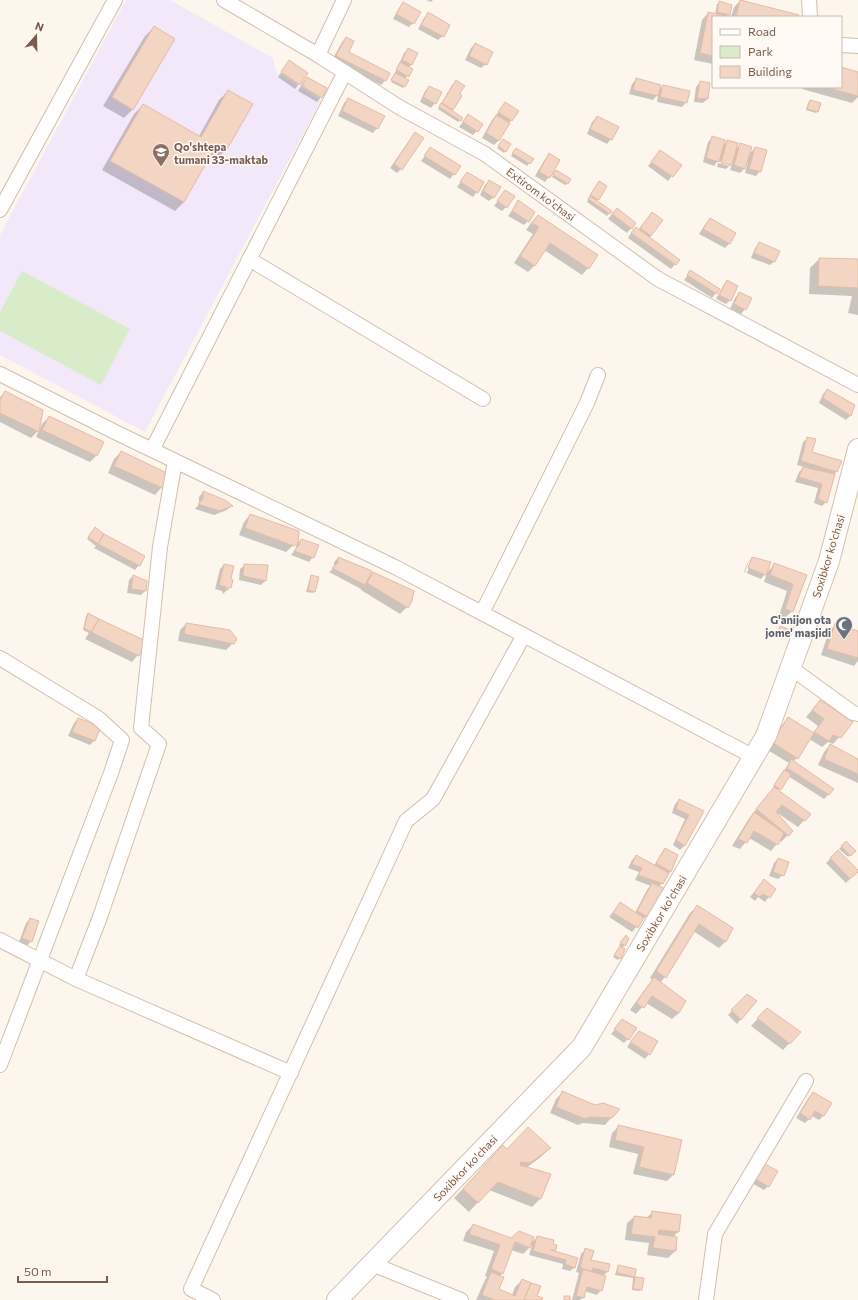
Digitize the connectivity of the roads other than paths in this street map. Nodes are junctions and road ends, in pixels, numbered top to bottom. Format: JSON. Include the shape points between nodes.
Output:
{"nodes":[{"id":1,"x":115,"y":0,"type":"edge"},
{"id":2,"x":224,"y":0,"type":"edge"},
{"id":3,"x":344,"y":0,"type":"edge"},
{"id":4,"x":809,"y":0,"type":"edge"},
{"id":5,"x":810,"y":16,"type":"edge"},
{"id":6,"x":842,"y":45,"type":"edge"},
{"id":7,"x":858,"y":46,"type":"edge"},
{"id":8,"x":318,"y":56,"type":"junction"},
{"id":9,"x":345,"y":72,"type":"junction"},
{"id":10,"x":0,"y":210,"type":"edge"},
{"id":11,"x":249,"y":259,"type":"junction"},
{"id":12,"x":0,"y":374,"type":"edge"},
{"id":13,"x":598,"y":375,"type":"dead end"},
{"id":14,"x":858,"y":386,"type":"edge"},
{"id":15,"x":483,"y":399,"type":"dead end"},
{"id":16,"x":858,"y":448,"type":"edge"},
{"id":17,"x":152,"y":450,"type":"junction"},
{"id":18,"x":175,"y":461,"type":"junction"},
{"id":19,"x":482,"y":613,"type":"junction"},
{"id":20,"x":524,"y":635,"type":"junction"},
{"id":21,"x":0,"y":658,"type":"edge"},
{"id":22,"x":791,"y":668,"type":"junction"},
{"id":23,"x":858,"y":714,"type":"edge"},
{"id":24,"x":754,"y":757,"type":"junction"},
{"id":25,"x":0,"y":940,"type":"edge"},
{"id":26,"x":40,"y":960,"type":"junction"},
{"id":27,"x":76,"y":979,"type":"junction"},
{"id":28,"x":0,"y":1065,"type":"edge"},
{"id":29,"x":291,"y":1073,"type":"junction"},
{"id":30,"x":806,"y":1081,"type":"dead end"},
{"id":31,"x":372,"y":1264,"type":"junction"},
{"id":32,"x":213,"y":1300,"type":"edge"},
{"id":33,"x":337,"y":1300,"type":"edge"},
{"id":34,"x":461,"y":1300,"type":"edge"},
{"id":35,"x":706,"y":1300,"type":"edge"}],
"edges":[{"from":1,"to":10,"type":"street"},
{"from":2,"to":8,"type":"street","name":"Extirom ko'chasi"},
{"from":3,"to":8,"type":"street"},
{"from":4,"to":5,"type":"street"},
{"from":6,"to":7,"type":"street"},
{"from":8,"to":9,"type":"street","name":"Extirom ko'chasi"},
{"from":9,"to":11,"type":"street"},
{"from":9,"to":14,"type":"street","name":"Extirom ko'chasi","via":[[399,107],[485,154],[658,279]]},
{"from":11,"to":15,"type":"street"},
{"from":11,"to":17,"type":"street"},
{"from":12,"to":17,"type":"street"},
{"from":13,"to":19,"type":"street","via":[[587,403]]},
{"from":16,"to":22,"type":"main road","name":"Soxibkor ko'chasi","via":[[829,561]]},
{"from":17,"to":18,"type":"street"},
{"from":18,"to":19,"type":"street","via":[[395,567]]},
{"from":18,"to":27,"type":"street","via":[[160,548],[141,728],[159,744]]},
{"from":19,"to":20,"type":"street"},
{"from":20,"to":24,"type":"street"},
{"from":20,"to":29,"type":"street","via":[[434,799],[406,821]]},
{"from":21,"to":26,"type":"street","via":[[98,718],[122,740]]},
{"from":22,"to":23,"type":"street","via":[[853,713]]},
{"from":22,"to":24,"type":"main road","name":"Soxibkor ko'chasi","via":[[766,736]]},
{"from":24,"to":31,"type":"main road","name":"Soxibkor ko'chasi","via":[[582,1047]]},
{"from":25,"to":26,"type":"street"},
{"from":26,"to":27,"type":"street"},
{"from":26,"to":28,"type":"street"},
{"from":27,"to":29,"type":"street"},
{"from":29,"to":32,"type":"street","via":[[191,1289]]},
{"from":30,"to":35,"type":"street","via":[[714,1234]]},
{"from":31,"to":33,"type":"main road","name":"Soxibkor ko'chasi"},
{"from":31,"to":34,"type":"street"}]}
